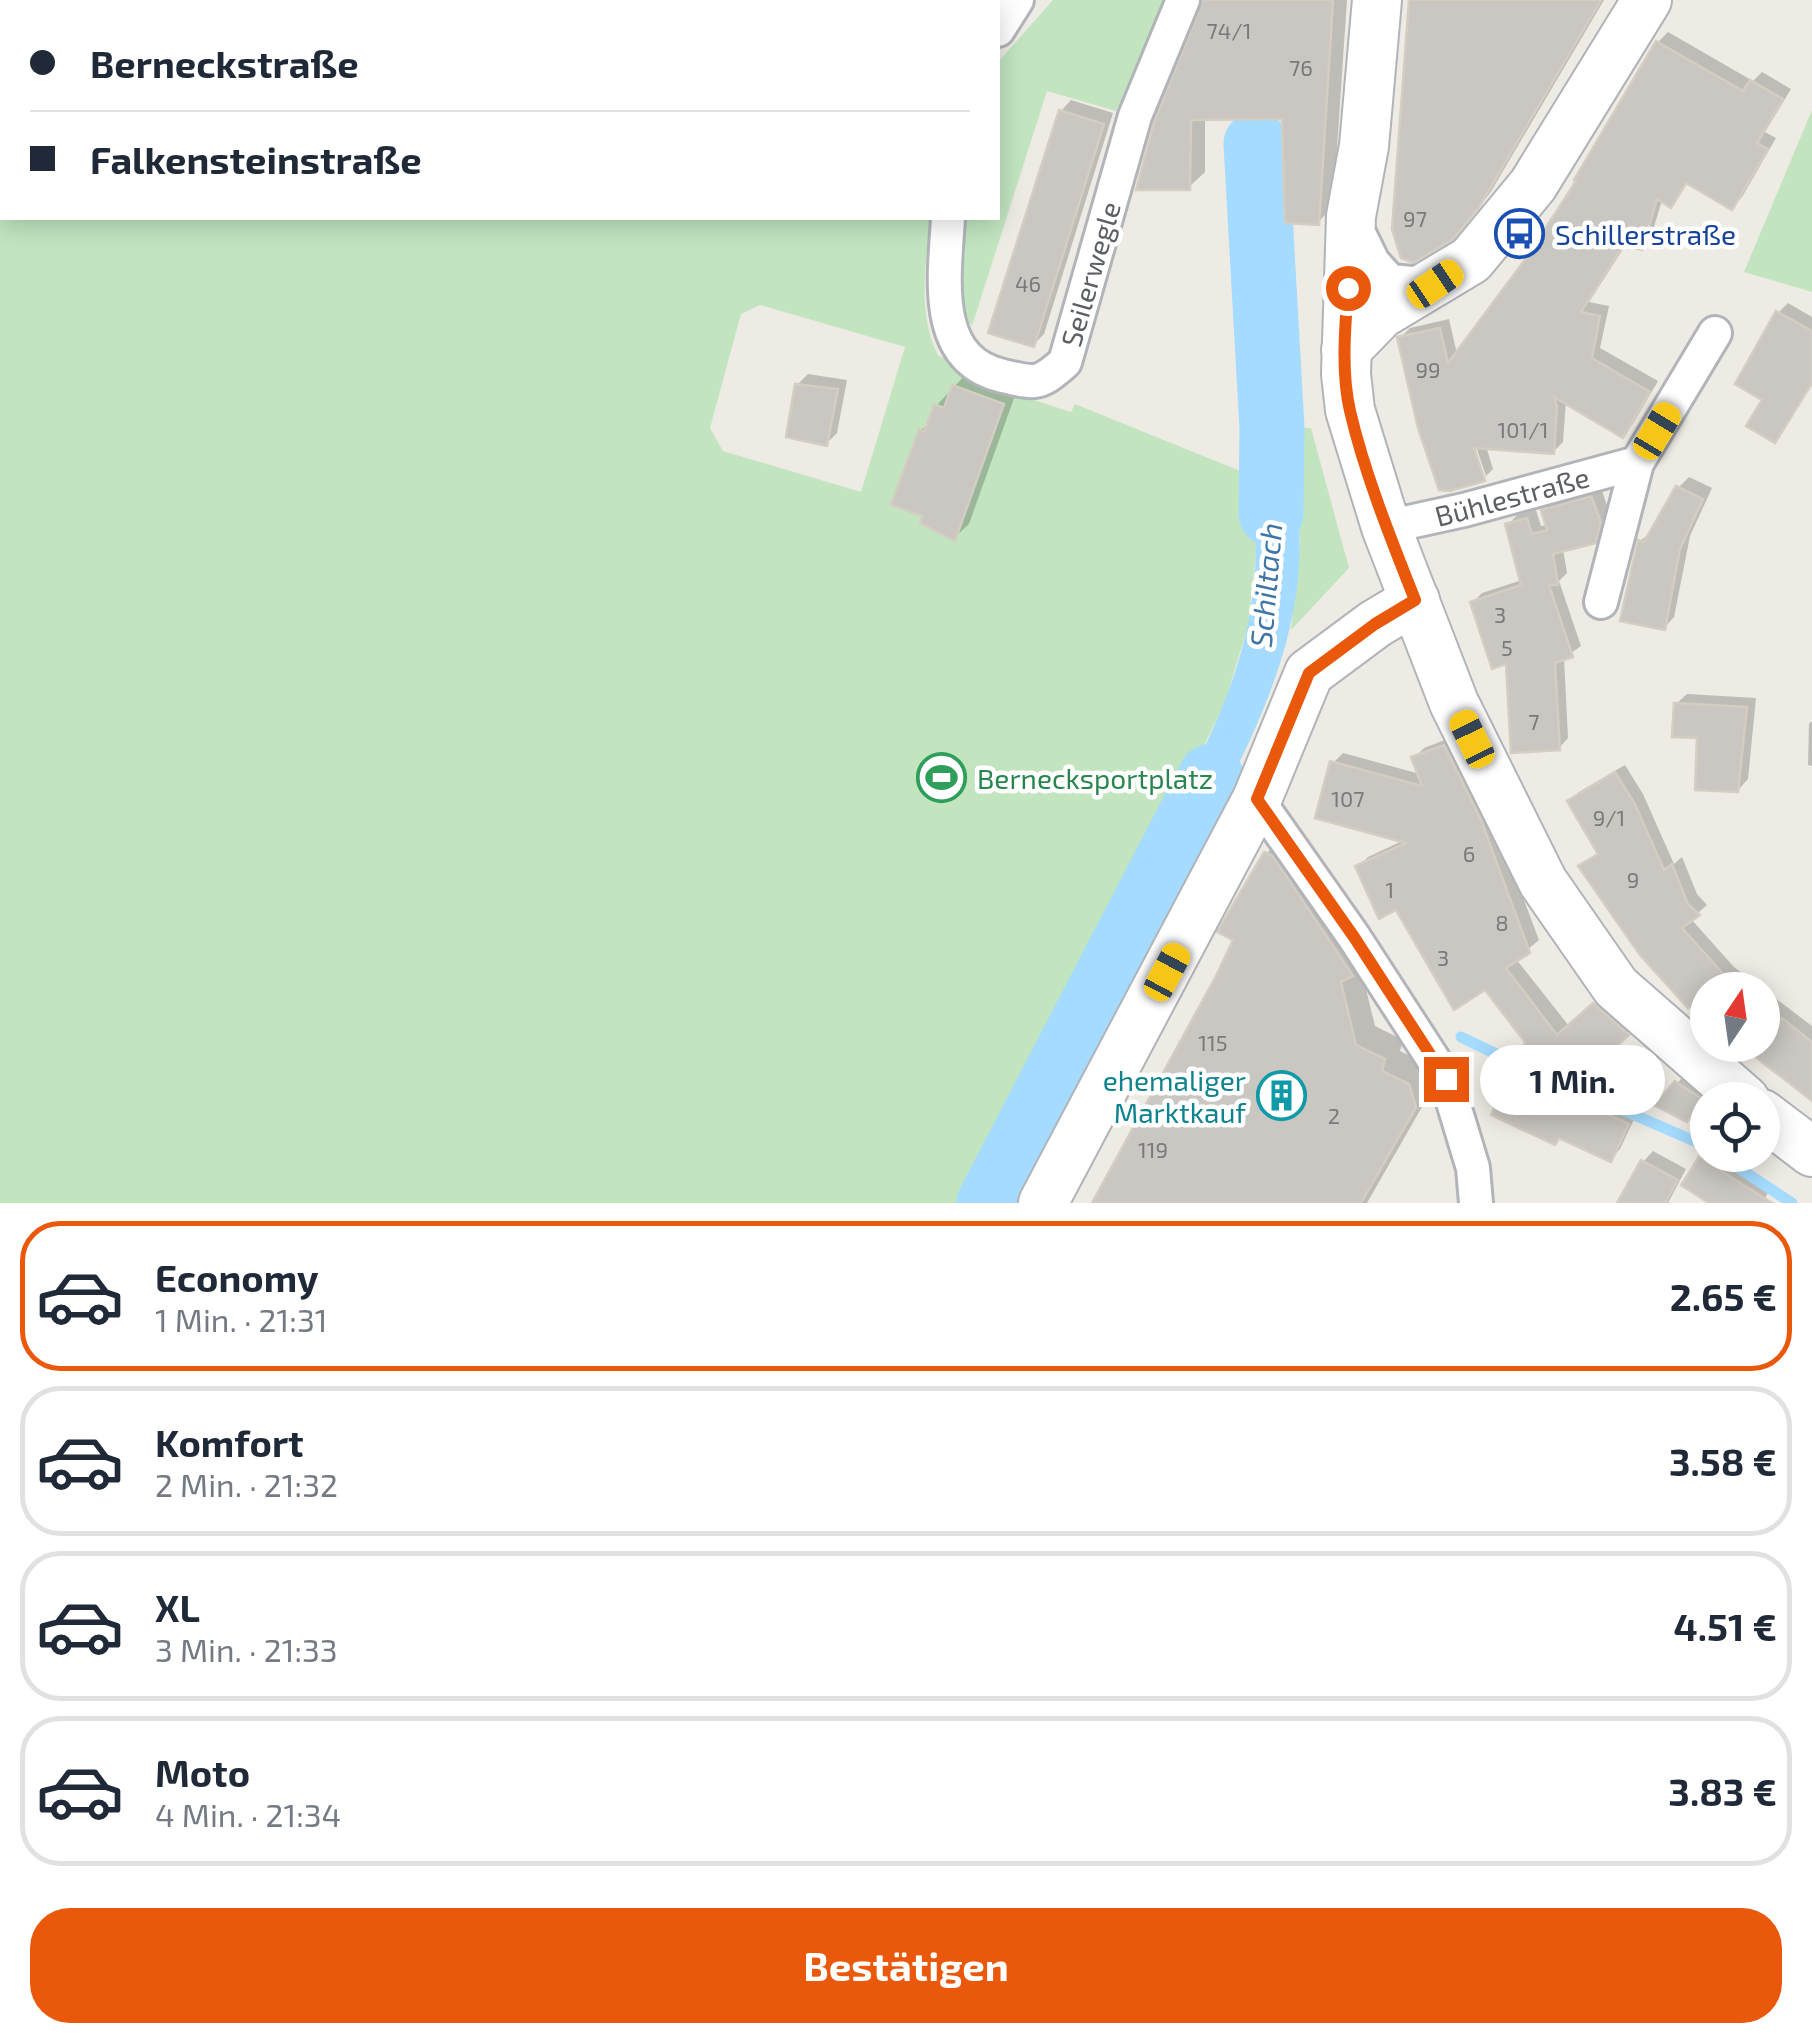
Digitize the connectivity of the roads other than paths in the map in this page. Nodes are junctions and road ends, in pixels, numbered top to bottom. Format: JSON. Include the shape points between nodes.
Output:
{"nodes":[{"id":1,"x":1017,"y":0,"type":"edge"},
{"id":2,"x":1183,"y":0,"type":"edge"},
{"id":3,"x":1377,"y":0,"type":"edge"},
{"id":4,"x":1647,"y":0,"type":"edge"},
{"id":5,"x":1000,"y":27,"type":"edge"},
{"id":6,"x":1351,"y":216,"type":"junction"},
{"id":7,"x":948,"y":220,"type":"edge"},
{"id":8,"x":1435,"y":284,"type":"junction"},
{"id":9,"x":1715,"y":334,"type":"dead end"},
{"id":10,"x":1346,"y":350,"type":"junction"},
{"id":11,"x":1637,"y":463,"type":"junction"},
{"id":12,"x":1386,"y":527,"type":"junction"},
{"id":13,"x":1415,"y":600,"type":"junction"},
{"id":14,"x":1601,"y":602,"type":"dead end"},
{"id":15,"x":1257,"y":799,"type":"junction"},
{"id":16,"x":1725,"y":1082,"type":"edge"},
{"id":17,"x":1780,"y":1128,"type":"edge"},
{"id":18,"x":1812,"y":1152,"type":"edge"},
{"id":19,"x":1044,"y":1203,"type":"edge"},
{"id":20,"x":1476,"y":1203,"type":"edge"}],
"edges":[{"from":1,"to":5,"type":"street"},
{"from":2,"to":7,"type":"street","name":"Seilerwegle","via":[[1135,116],[1066,362],[1048,378],[1034,384],[993,374],[964,356],[950,333],[946,304]]},
{"from":3,"to":6,"type":"main road"},
{"from":4,"to":8,"type":"main road","via":[[1532,185],[1471,260]]},
{"from":6,"to":8,"type":"street","via":[[1372,262],[1390,281]]},
{"from":6,"to":10,"type":"main road"},
{"from":8,"to":10,"type":"main road","via":[[1381,314]]},
{"from":9,"to":11,"type":"street","name":"Bühlestraße"},
{"from":10,"to":12,"type":"main road","via":[[1350,410]]},
{"from":11,"to":12,"type":"street","name":"Bühlestraße"},
{"from":11,"to":14,"type":"street","name":"Bühlestraße"},
{"from":12,"to":13,"type":"main road"},
{"from":13,"to":15,"type":"main road","via":[[1309,673]]},
{"from":13,"to":16,"type":"main road","via":[[1454,703],[1543,882],[1616,986]]},
{"from":15,"to":19,"type":"main road"},
{"from":15,"to":20,"type":"street","via":[[1446,1079],[1473,1168]]},
{"from":17,"to":18,"type":"main road"}]}
